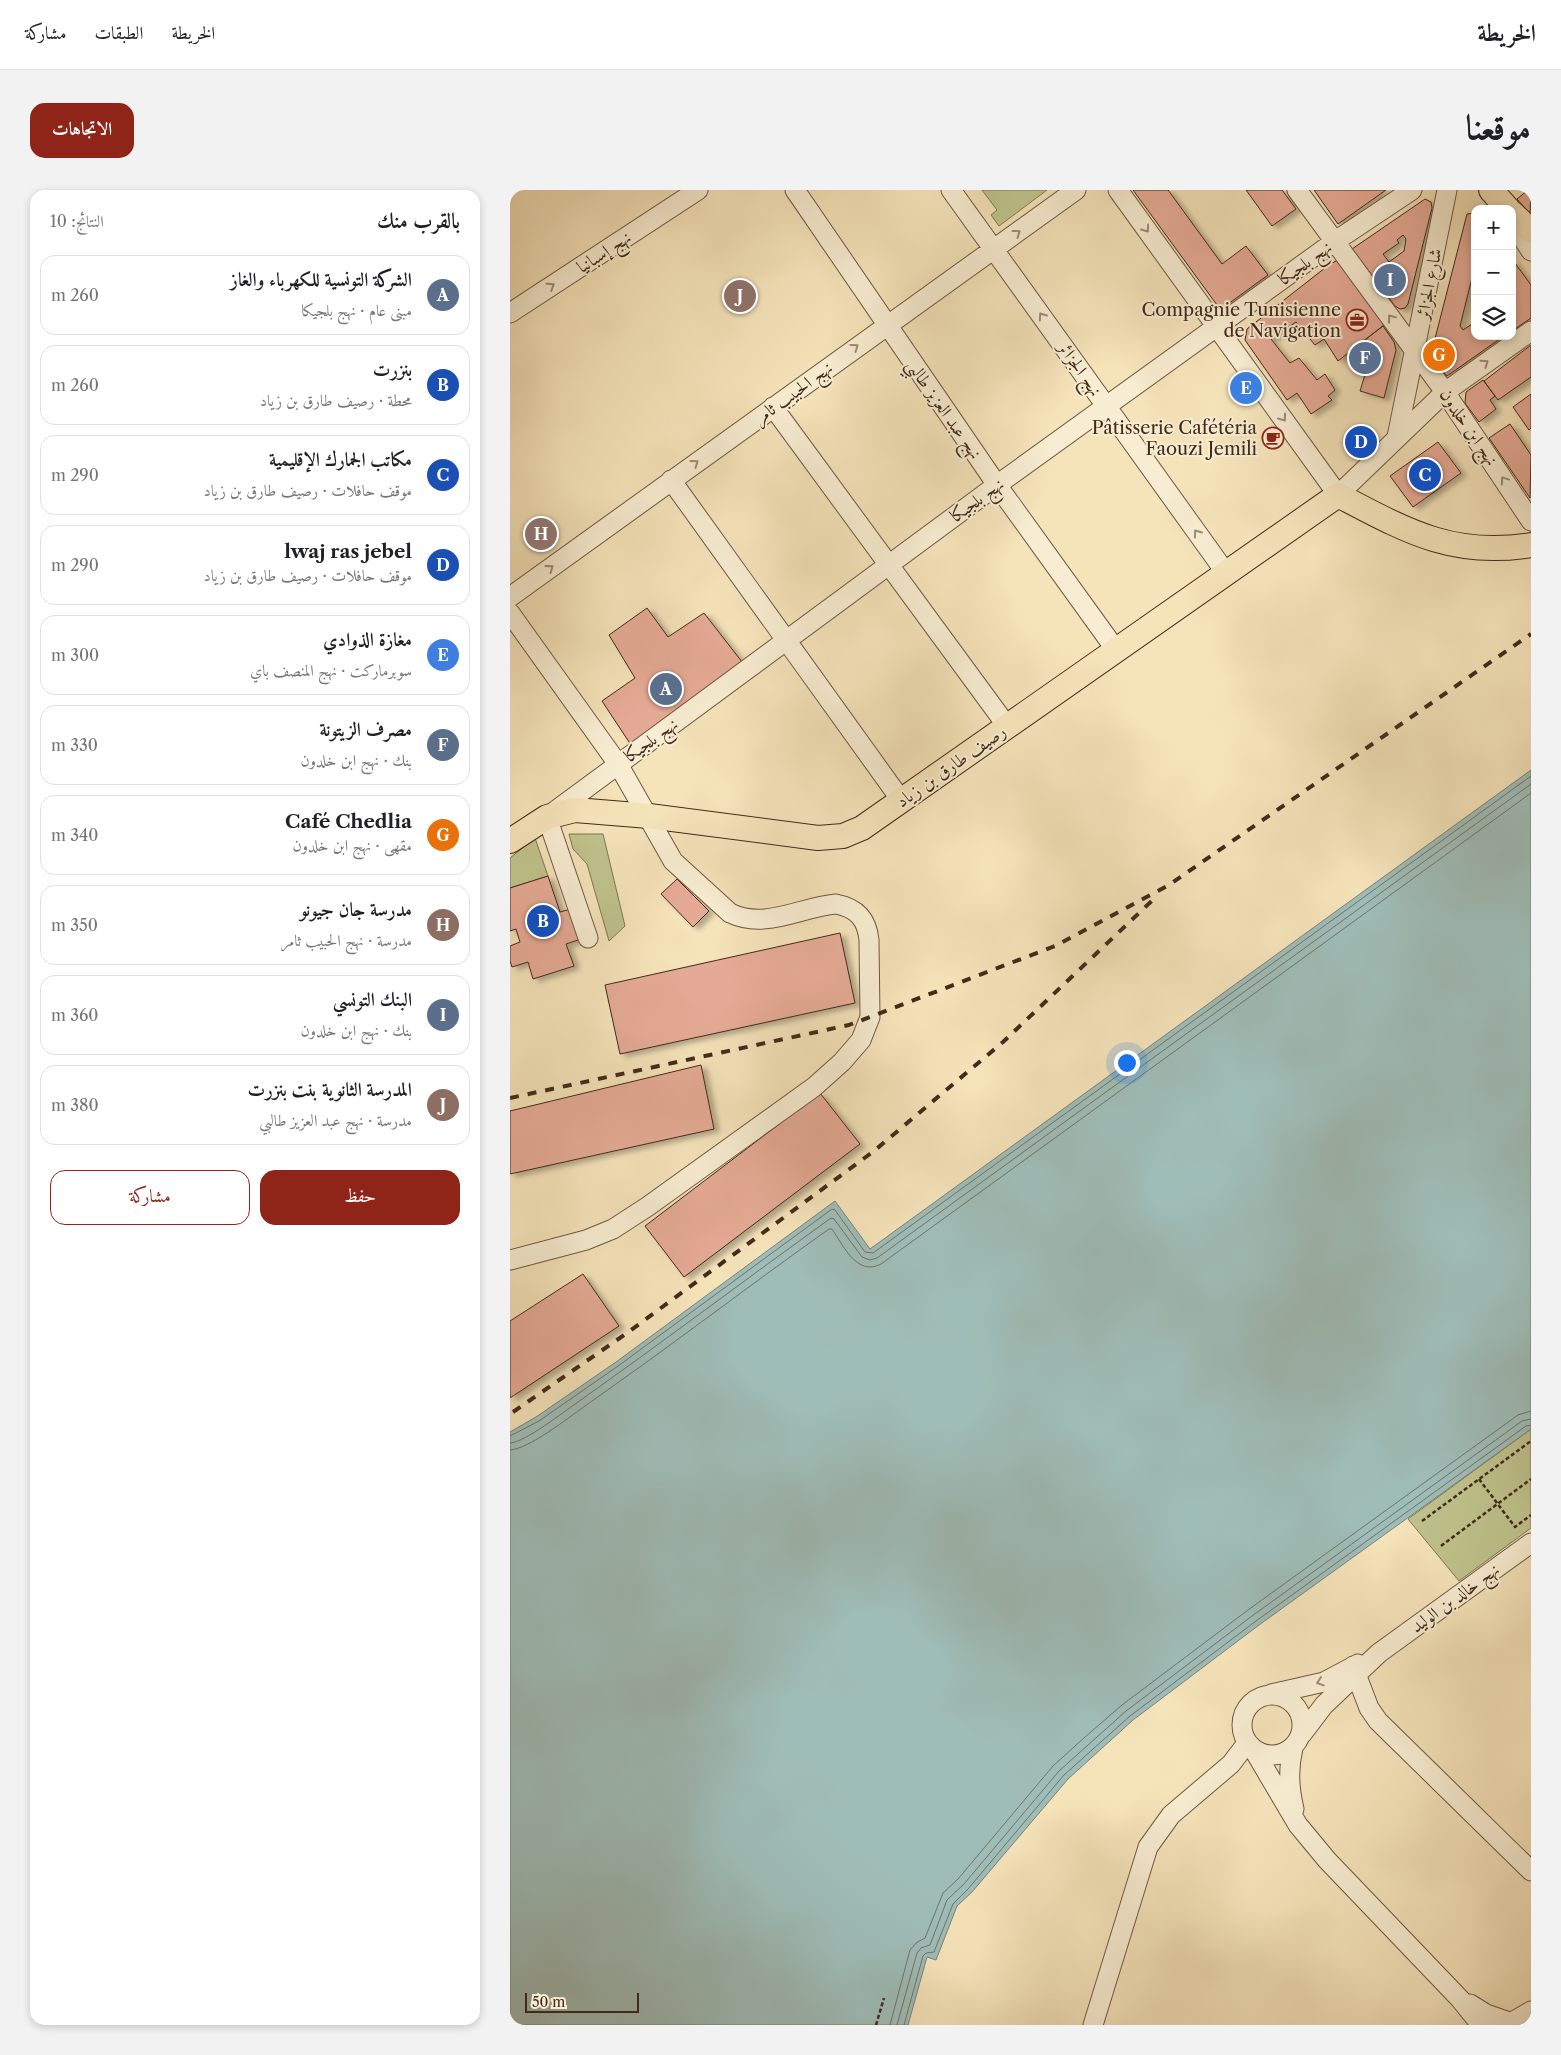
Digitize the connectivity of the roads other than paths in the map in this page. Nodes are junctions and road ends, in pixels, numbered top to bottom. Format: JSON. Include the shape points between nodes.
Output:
{"nodes":[{"id":1,"x":698,"y":190,"type":"edge"},
{"id":2,"x":795,"y":190,"type":"edge"},
{"id":3,"x":951,"y":190,"type":"edge"},
{"id":4,"x":1076,"y":190,"type":"edge"},
{"id":5,"x":1118,"y":190,"type":"edge"},
{"id":6,"x":1297,"y":190,"type":"edge"},
{"id":7,"x":1412,"y":190,"type":"edge"},
{"id":8,"x":1447,"y":190,"type":"edge"},
{"id":9,"x":1502,"y":204,"type":"edge"},
{"id":10,"x":1516,"y":228,"type":"edge"},
{"id":11,"x":1531,"y":231,"type":"edge"},
{"id":12,"x":1334,"y":242,"type":"junction"},
{"id":13,"x":994,"y":249,"type":"junction"},
{"id":14,"x":1531,"y":251,"type":"edge"},
{"id":15,"x":510,"y":313,"type":"edge"},
{"id":16,"x":886,"y":325,"type":"junction"},
{"id":17,"x":1217,"y":327,"type":"junction"},
{"id":18,"x":1531,"y":331,"type":"edge"},
{"id":19,"x":1416,"y":351,"type":"junction"},
{"id":20,"x":1445,"y":392,"type":"junction"},
{"id":21,"x":773,"y":407,"type":"junction"},
{"id":22,"x":1106,"y":407,"type":"junction"},
{"id":23,"x":1397,"y":437,"type":"junction"},
{"id":24,"x":671,"y":480,"type":"junction"},
{"id":25,"x":997,"y":486,"type":"junction"},
{"id":26,"x":1338,"y":494,"type":"junction"},
{"id":27,"x":1531,"y":520,"type":"edge"},
{"id":28,"x":1531,"y":545,"type":"edge"},
{"id":29,"x":890,"y":564,"type":"junction"},
{"id":30,"x":1226,"y":573,"type":"junction"},
{"id":31,"x":510,"y":597,"type":"edge"},
{"id":32,"x":510,"y":614,"type":"edge"},
{"id":33,"x":787,"y":640,"type":"junction"},
{"id":34,"x":1116,"y":650,"type":"junction"},
{"id":35,"x":1008,"y":726,"type":"junction"},
{"id":36,"x":618,"y":764,"type":"junction"},
{"id":37,"x":901,"y":800,"type":"junction"},
{"id":38,"x":649,"y":816,"type":"junction"},
{"id":39,"x":548,"y":817,"type":"junction"},
{"id":40,"x":510,"y":841,"type":"edge"},
{"id":41,"x":588,"y":938,"type":"dead end"},
{"id":42,"x":510,"y":1260,"type":"edge"},
{"id":43,"x":1531,"y":1543,"type":"edge"},
{"id":44,"x":1355,"y":1670,"type":"junction"},
{"id":45,"x":1271,"y":1694,"type":"junction"},
{"id":46,"x":1298,"y":1741,"type":"junction"},
{"id":47,"x":1249,"y":1745,"type":"junction"},
{"id":48,"x":1298,"y":1824,"type":"junction"},
{"id":49,"x":1531,"y":1871,"type":"edge"},
{"id":50,"x":1460,"y":1999,"type":"junction"},
{"id":51,"x":1531,"y":2011,"type":"edge"},
{"id":52,"x":1511,"y":2024,"type":"edge"},
{"id":53,"x":1093,"y":2025,"type":"edge"},
{"id":54,"x":1481,"y":2025,"type":"edge"}],
"edges":[{"from":15,"to":1,"type":"street","name":"نهج إسبانيا","one_way":true},
{"from":2,"to":16,"type":"street","name":"نهج عبد العزيز طالبي"},
{"from":3,"to":13,"type":"street","name":"نهج الجزائر"},
{"from":13,"to":4,"type":"street","name":"نهج الحبيب ثامر","one_way":true},
{"from":5,"to":17,"type":"street","one_way":true},
{"from":6,"to":12,"type":"street","name":"نهج ابن خلدون"},
{"from":7,"to":12,"type":"street","name":"نهج بلجيكا"},
{"from":8,"to":19,"type":"street","name":"شارع الجزائر"},
{"from":9,"to":11,"type":"main road"},
{"from":10,"to":14,"type":"street"},
{"from":12,"to":17,"type":"street","name":"نهج بلجيكا"},
{"from":19,"to":12,"type":"street","name":"نهج ابن خلدون","one_way":true},
{"from":13,"to":16,"type":"street","name":"نهج الحبيب ثامر"},
{"from":22,"to":13,"type":"street","name":"نهج الجزائر","one_way":true},
{"from":21,"to":16,"type":"street","name":"نهج الحبيب ثامر","one_way":true},
{"from":16,"to":25,"type":"street","name":"نهج عبد العزيز طالبي"},
{"from":17,"to":22,"type":"street","name":"نهج بلجيكا"},
{"from":17,"to":26,"type":"street","one_way":true},
{"from":20,"to":18,"type":"street","name":"رصيف طارق بن زياد","one_way":true},
{"from":19,"to":20,"type":"street","name":"نهج ابن خلدون"},
{"from":19,"to":23,"type":"street","name":"شارع الجزائر"},
{"from":20,"to":23,"type":"street","name":"رصيف طارق بن زياد"},
{"from":27,"to":20,"type":"street","name":"نهج ابن خلدون","one_way":true},
{"from":24,"to":21,"type":"street","name":"نهج الحبيب ثامر","one_way":true},
{"from":21,"to":29,"type":"street"},
{"from":22,"to":25,"type":"street","name":"نهج بلجيكا"},
{"from":30,"to":22,"type":"street","name":"نهج الجزائر","one_way":true},
{"from":23,"to":26,"type":"street","name":"رصيف طارق بن زياد"},
{"from":31,"to":24,"type":"street","name":"نهج الحبيب ثامر","one_way":true},
{"from":24,"to":33,"type":"street"},
{"from":25,"to":29,"type":"street","name":"نهج بلجيكا"},
{"from":25,"to":34,"type":"street","name":"نهج عبد العزيز طالبي"},
{"from":26,"to":28,"type":"main road","via":[[1416,534],[1448,544],[1480,548]]},
{"from":26,"to":30,"type":"main road","name":"رصيف طارق بن زياد"},
{"from":29,"to":33,"type":"street","name":"نهج بلجيكا"},
{"from":29,"to":35,"type":"street"},
{"from":30,"to":34,"type":"main road","name":"رصيف طارق بن زياد"},
{"from":32,"to":36,"type":"street"},
{"from":33,"to":36,"type":"street","name":"نهج بلجيكا"},
{"from":33,"to":37,"type":"street"},
{"from":34,"to":35,"type":"main road","name":"رصيف طارق بن زياد"},
{"from":35,"to":37,"type":"main road","name":"رصيف طارق بن زياد"},
{"from":36,"to":38,"type":"street"},
{"from":36,"to":39,"type":"street","name":"نهج بلجيكا"},
{"from":37,"to":38,"type":"main road","name":"رصيف طارق بن زياد","via":[[862,828],[843,836],[818,838]]},
{"from":38,"to":39,"type":"main road","name":"رصيف طارق بن زياد","via":[[575,810]]},
{"from":38,"to":42,"type":"street","via":[[677,866],[730,913],[742,919],[765,920],[836,904],[856,911],[868,928],[870,1017],[862,1040],[821,1081],[646,1207],[613,1229],[586,1240]]},
{"from":39,"to":40,"type":"main road","name":"رصيف طارق بن زياد"},
{"from":39,"to":41,"type":"street"},
{"from":43,"to":44,"type":"street","name":"نهج خالد بن الوليد"},
{"from":44,"to":45,"type":"street","name":"نهج خالد بن الوليد","one_way":true,"via":[[1324,1682]]},
{"from":44,"to":46,"type":"street","name":"نهج خالد بن الوليد"},
{"from":44,"to":49,"type":"street","via":[[1369,1708],[1378,1720]]},
{"from":45,"to":46,"type":"street","via":[[1290,1700],[1297,1706],[1302,1715]]},
{"from":45,"to":47,"type":"street","via":[[1254,1701],[1243,1716],[1243,1734]]},
{"from":46,"to":47,"type":"street","via":[[1277,1756],[1268,1756]]},
{"from":46,"to":48,"type":"street","via":[[1288,1779]]},
{"from":47,"to":48,"type":"street"},
{"from":47,"to":53,"type":"street","via":[[1172,1815],[1148,1847]]},
{"from":48,"to":50,"type":"street","via":[[1327,1860]]},
{"from":50,"to":52,"type":"street"},
{"from":50,"to":54,"type":"street"},
{"from":51,"to":52,"type":"street"}]}
